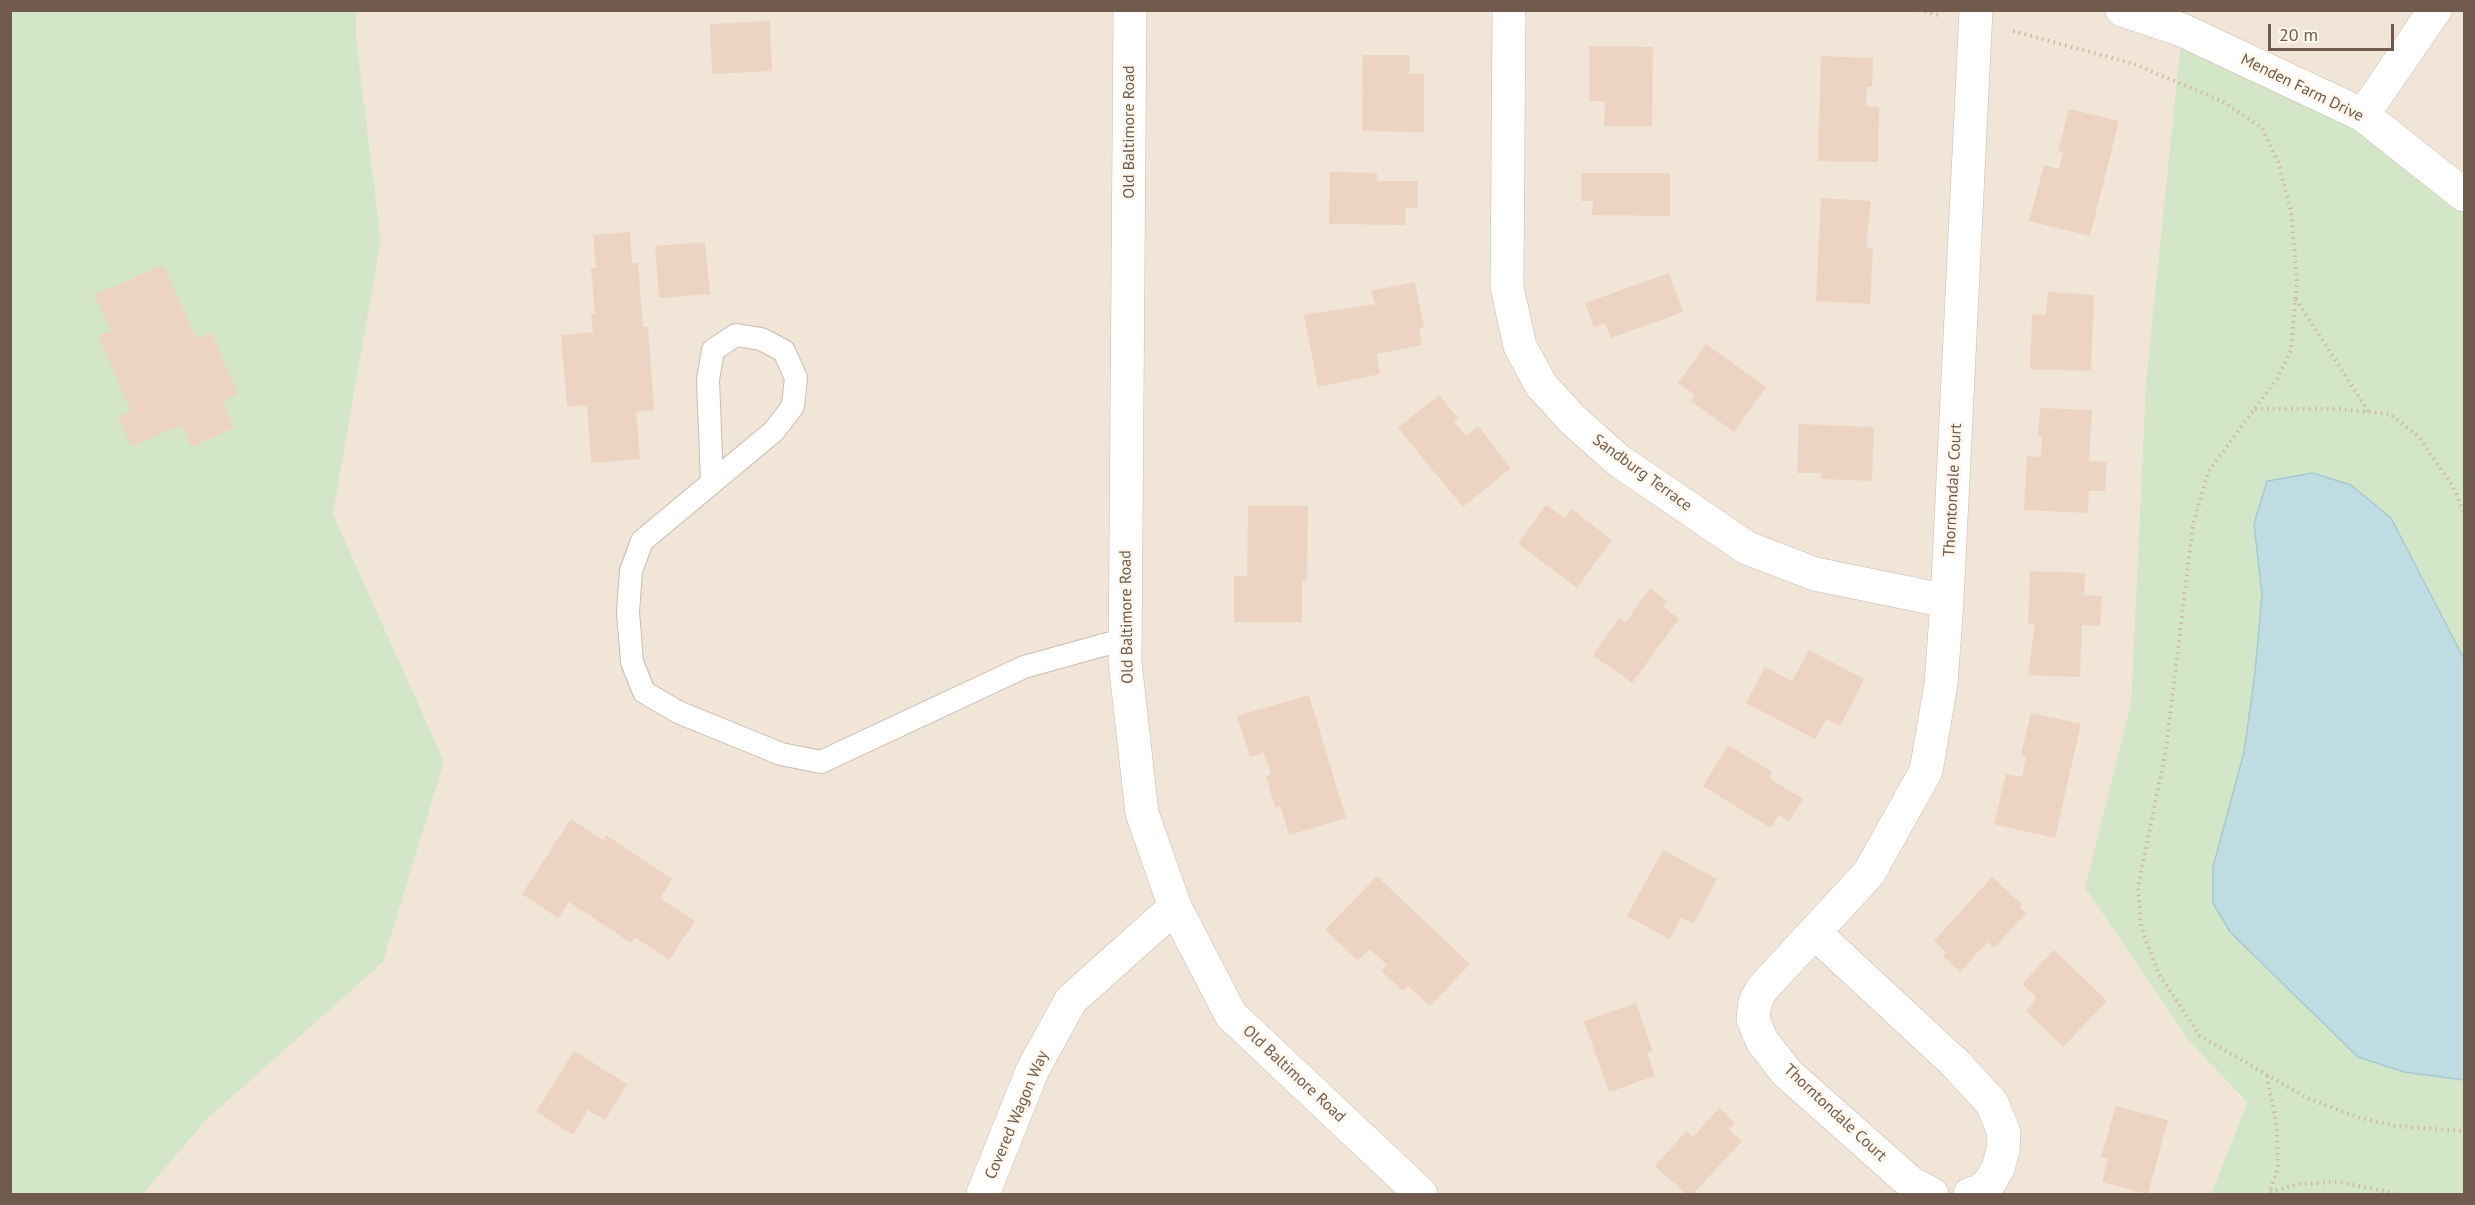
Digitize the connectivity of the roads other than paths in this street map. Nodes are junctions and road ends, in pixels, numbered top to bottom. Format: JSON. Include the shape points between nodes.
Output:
{"nodes":[{"id":1,"x":1130,"y":10,"type":"edge"},
{"id":2,"x":1509,"y":10,"type":"edge"},
{"id":3,"x":2122,"y":10,"type":"edge"},
{"id":4,"x":2435,"y":10,"type":"edge"},
{"id":5,"x":1976,"y":17,"type":"edge"},
{"id":6,"x":2363,"y":116,"type":"junction"},
{"id":7,"x":2464,"y":195,"type":"edge"},
{"id":8,"x":712,"y":482,"type":"junction"},
{"id":9,"x":1947,"y":601,"type":"junction"},
{"id":10,"x":1125,"y":639,"type":"junction"},
{"id":11,"x":1175,"y":907,"type":"junction"},
{"id":12,"x":1815,"y":933,"type":"junction"},
{"id":13,"x":983,"y":1194,"type":"edge"},
{"id":14,"x":1421,"y":1194,"type":"edge"},
{"id":15,"x":1932,"y":1194,"type":"edge"},
{"id":16,"x":1970,"y":1194,"type":"edge"}],
"edges":[{"from":1,"to":10,"type":"street","name":"Old Baltimore Road"},
{"from":2,"to":9,"type":"street","name":"Sandburg Terrace","via":[[1507,287],[1520,346],[1541,385],[1618,460],[1747,548],[1815,574]]},
{"from":3,"to":6,"type":"street","name":"Menden Farm Drive","via":[[2182,30]]},
{"from":4,"to":6,"type":"street"},
{"from":5,"to":9,"type":"street","name":"Thorntondale Court"},
{"from":6,"to":7,"type":"street","name":"Menden Farm Drive"},
{"from":8,"to":8,"type":"lane","via":[[774,431],[793,406],[796,378],[784,351],[761,339],[736,335],[713,350],[708,380]]},
{"from":8,"to":10,"type":"lane","via":[[642,541],[630,571],[632,662],[644,692],[678,712],[781,754],[821,762],[1024,667]]},
{"from":9,"to":12,"type":"street","name":"Thorntondale Court","via":[[1941,684],[1926,771],[1869,873]]},
{"from":10,"to":11,"type":"street","name":"Old Baltimore Road","via":[[1142,813]]},
{"from":11,"to":13,"type":"street","name":"Covered Wagon Way","via":[[1071,1000],[1033,1069]]},
{"from":11,"to":14,"type":"street","name":"Old Baltimore Road","via":[[1231,1015]]},
{"from":12,"to":15,"type":"street","name":"Thorntondale Court","via":[[1762,989],[1755,1002],[1753,1020],[1762,1041],[1787,1073],[1911,1183]]},
{"from":12,"to":16,"type":"street","via":[[1956,1064],[1992,1103],[2004,1133],[2003,1150],[1990,1182]]}]}
